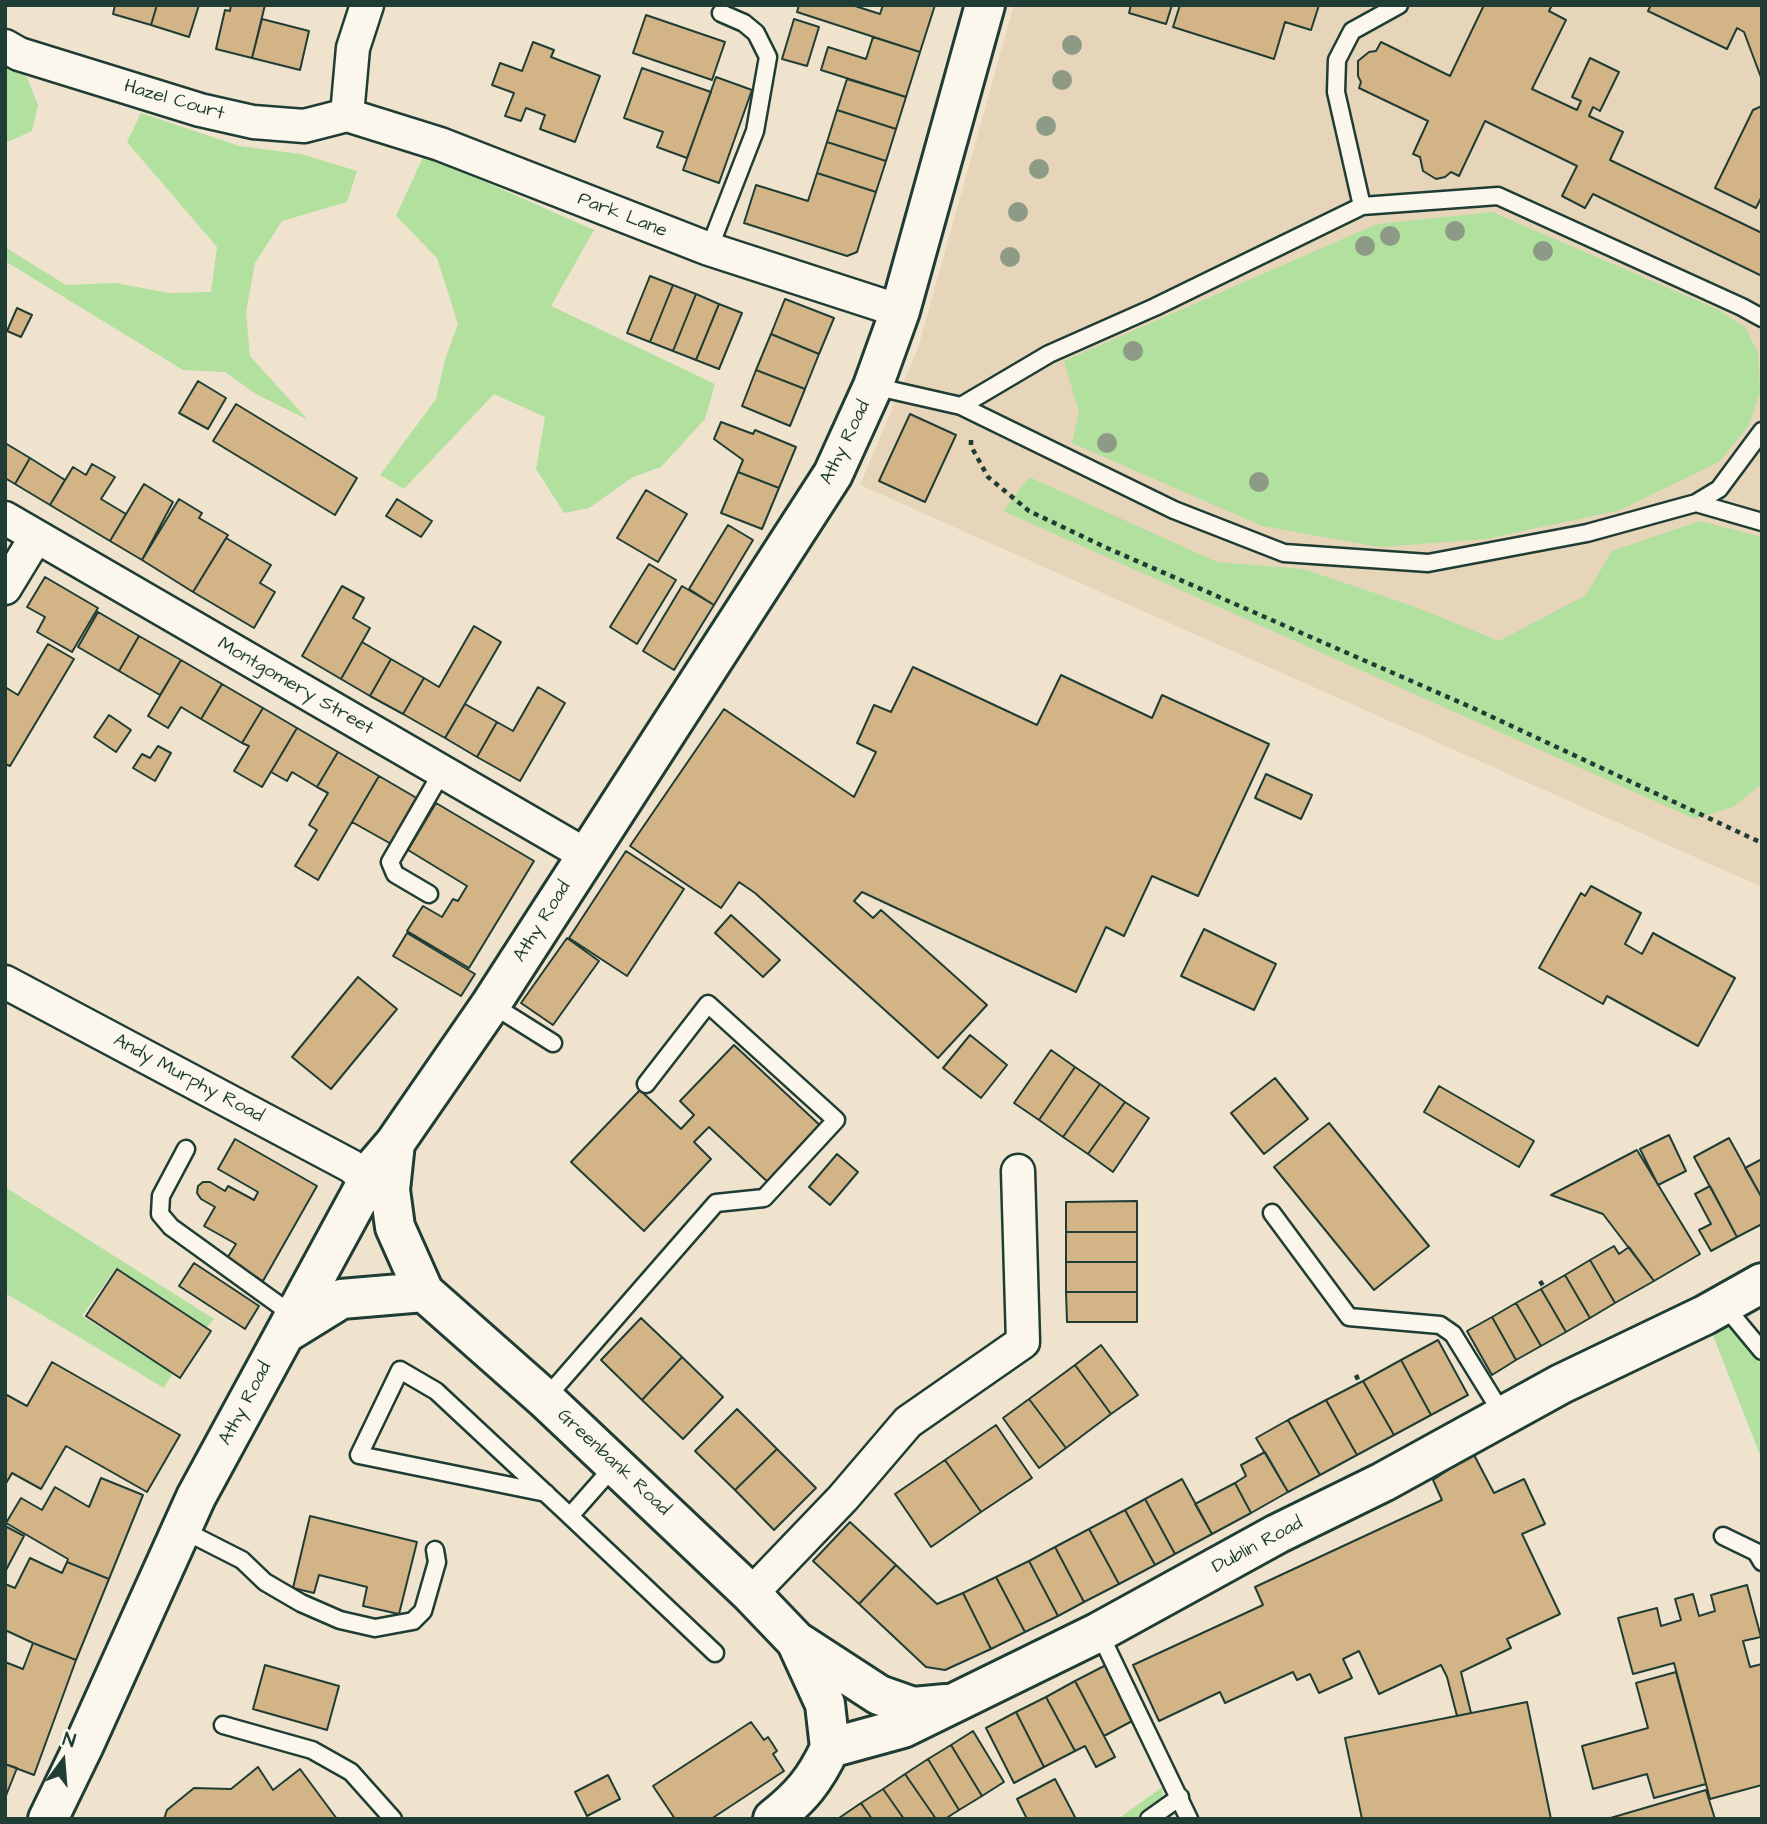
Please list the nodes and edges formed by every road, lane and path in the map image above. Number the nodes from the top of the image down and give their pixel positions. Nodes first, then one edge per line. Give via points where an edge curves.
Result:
1 (367, 5) edge
2 (985, 5) edge
3 (1399, 5) edge
4 (721, 13) dead end
5 (5, 46) edge
6 (347, 115) junction
7 (1362, 206) junction
8 (709, 249) junction
9 (900, 311) junction
10 (1762, 318) edge
11 (873, 386) junction
12 (966, 409) junction
13 (1762, 431) edge
14 (1696, 503) junction
15 (5, 518) edge
16 (1762, 522) edge
17 (36, 537) junction
18 (5, 588) edge
19 (442, 772) junction
20 (1762, 844) edge
21 (586, 855) junction
22 (429, 894) dead end
23 (5, 982) edge
24 (491, 1004) junction
25 (553, 1043) dead end
26 (646, 1084) dead end
27 (394, 1143) junction
28 (186, 1149) dead end
29 (1018, 1171) dead end
30 (368, 1181) junction
31 (1272, 1213) dead end
32 (1540, 1281) dead end
33 (1762, 1283) edge
34 (1544, 1287) dead end
35 (424, 1292) junction
36 (1723, 1304) junction
37 (288, 1325) junction
38 (1762, 1351) edge
39 (1356, 1375) dead end
40 (1359, 1382) dead end
41 (545, 1399) junction
42 (1503, 1415) junction
43 (615, 1465) junction
44 (546, 1493) junction
45 (570, 1516) junction
46 (181, 1529) junction
47 (1723, 1536) dead end
48 (435, 1549) dead end
49 (1762, 1562) edge
50 (751, 1594) junction
51 (1099, 1632) junction
52 (796, 1641) junction
53 (715, 1653) dead end
54 (952, 1704) junction
55 (223, 1725) dead end
56 (830, 1748) junction
57 (1180, 1797) junction
58 (787, 1814) edge
59 (48, 1819) edge
60 (393, 1819) edge
61 (1149, 1819) edge
62 (1189, 1819) edge

1 - 6 street via 353,48
2 - 9 main road, Athy Road
3 - 7 lane via 1352,31 1337,60 1336,92
4 - 8 lane via 757,33 768,57 755,131
5 - 6 street, Hazel Court via 201,110 253,122 304,126
6 - 8 street, Park Lane via 440,144
7 - 10 lane via 1498,196
7 - 12 lane via 1049,354
8 - 9 street, Park Lane
9 - 11 main road, Athy Road
11 - 12 lane
11 - 21 main road, Athy Road via 833,474
12 - 14 lane via 1174,510 1284,553 1428,564 1587,533
12 - 20 path via 971,446 989,477 1029,512 1473,708
13 - 14 lane via 1719,488
14 - 16 lane
15 - 17 street, Montgomery Street
17 - 18 street
17 - 19 street, Montgomery Street
19 - 21 street, Montgomery Street
19 - 22 lane via 390,862 395,874
21 - 24 main road, Athy Road
23 - 30 street, Andy Murphy Road via 351,1166
24 - 25 lane
24 - 27 main road, Athy Road
26 - 41 lane via 708,1004 836,1120 764,1198 716,1203
27 - 30 main road, Athy Road
27 - 35 main road, Greenbank Road via 390,1190 395,1227
28 - 37 lane via 161,1196 160,1214
29 - 50 street via 1023,1342 908,1422
30 - 37 main road, Athy Road
31 - 42 lane via 1349,1317 1440,1325 1453,1334
32 - 34 path
33 - 36 main road, Dublin Road
35 - 37 main road via 341,1298
35 - 41 main road, Greenbank Road
36 - 38 lane
36 - 42 main road, Dublin Road
37 - 46 main road, Athy Road
39 - 40 path
41 - 43 main road, Greenbank Road
42 - 51 main road, Dublin Road
43 - 45 lane
43 - 50 main road, Greenbank Road
44 - 44 lane via 436,1391 400,1370 359,1455
44 - 45 lane
45 - 53 lane
46 - 48 lane via 242,1560 265,1582 301,1604 375,1628 413,1621 423,1611 437,1562
46 - 59 main road, Athy Road
47 - 49 lane via 1756,1552
50 - 52 main road, Greenbank Road
51 - 54 main road, Dublin Road
51 - 57 lane
52 - 54 main road, Greenbank Road via 879,1695 913,1707
52 - 56 main road, Greenbank Road via 825,1704
54 - 56 main road, Dublin Road via 903,1728
55 - 60 lane via 312,1750 351,1772
56 - 58 main road via 816,1777
57 - 61 lane
57 - 62 lane

